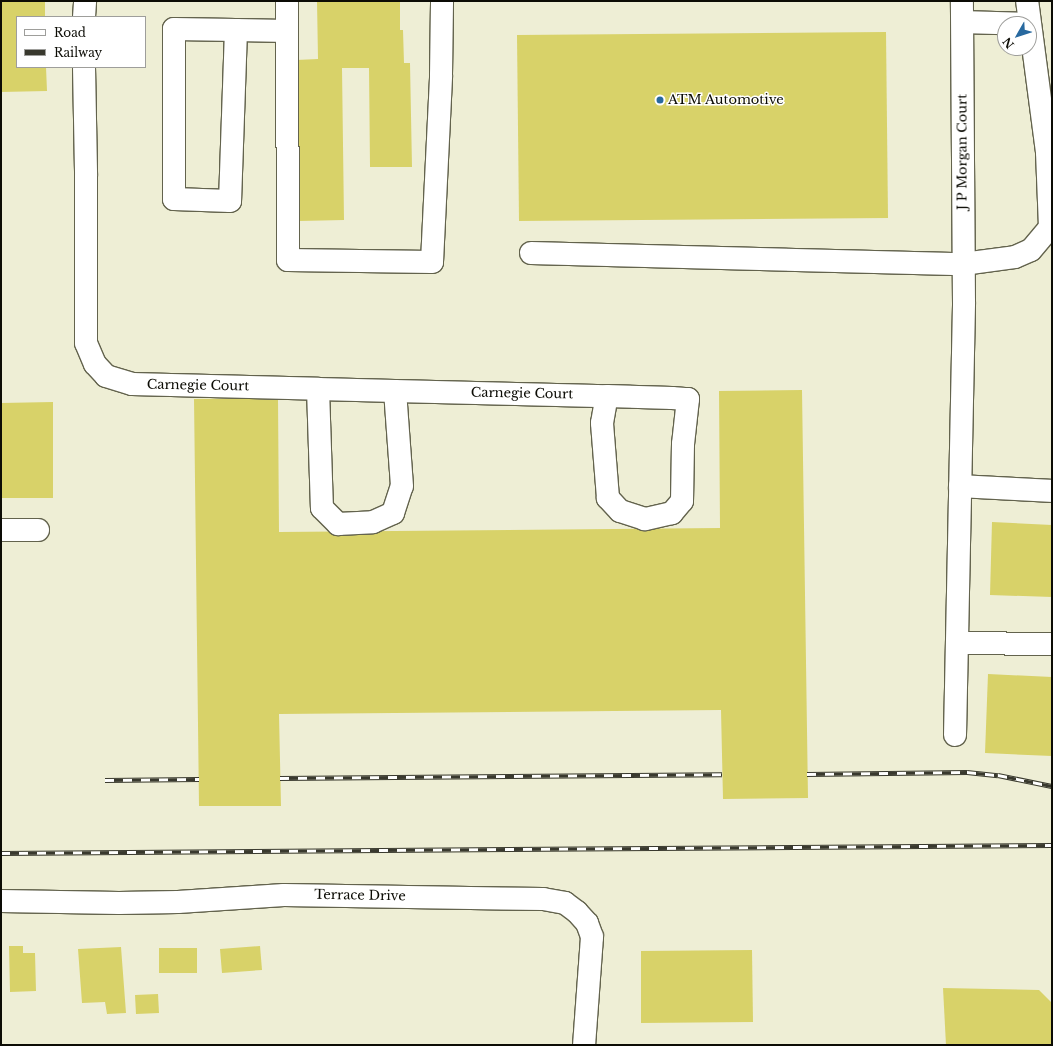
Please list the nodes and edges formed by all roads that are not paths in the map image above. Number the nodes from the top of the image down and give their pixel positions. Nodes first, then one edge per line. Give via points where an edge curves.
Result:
1 (85, 1) edge
2 (287, 1) edge
3 (442, 1) edge
4 (1027, 1) edge
5 (962, 11) edge
6 (84, 16) edge
7 (1028, 16) edge
8 (997, 18) edge
9 (236, 30) junction
10 (287, 31) junction
11 (1034, 56) edge
12 (84, 68) edge
13 (531, 253) dead end
14 (963, 264) junction
15 (318, 389) junction
16 (395, 391) junction
17 (607, 396) junction
18 (960, 486) junction
19 (1052, 491) edge
20 (1, 530) edge
21 (38, 530) dead end
22 (957, 643) junction
23 (1052, 644) edge
24 (955, 735) dead end
25 (1, 901) edge
26 (584, 1045) edge

1 - 6 street
2 - 10 street
3 - 10 street via 432,262 288,260
4 - 7 street
5 - 8 street
5 - 14 street, J P Morgan Court
9 - 9 street via 230,201 174,199 174,29
9 - 10 street
11 - 14 street via 1047,152 1050,228 1031,250 1015,257
12 - 15 street, Carnegie Court via 86,343 95,364 106,376 132,384
13 - 14 street
14 - 18 street, J P Morgan Court
15 - 16 street, Carnegie Court
15 - 16 street via 322,508 338,524 374,522 393,514 402,486
16 - 17 street, Carnegie Court
17 - 17 street, Carnegie Court via 602,424 608,498 620,511 644,519 672,513 682,500 683,444 688,399
18 - 19 street
18 - 22 street, J P Morgan Court
20 - 21 street
22 - 23 street
22 - 24 street, J P Morgan Court
25 - 26 street, Terrace Drive via 178,902 284,895 544,899 565,903 587,923 592,937

